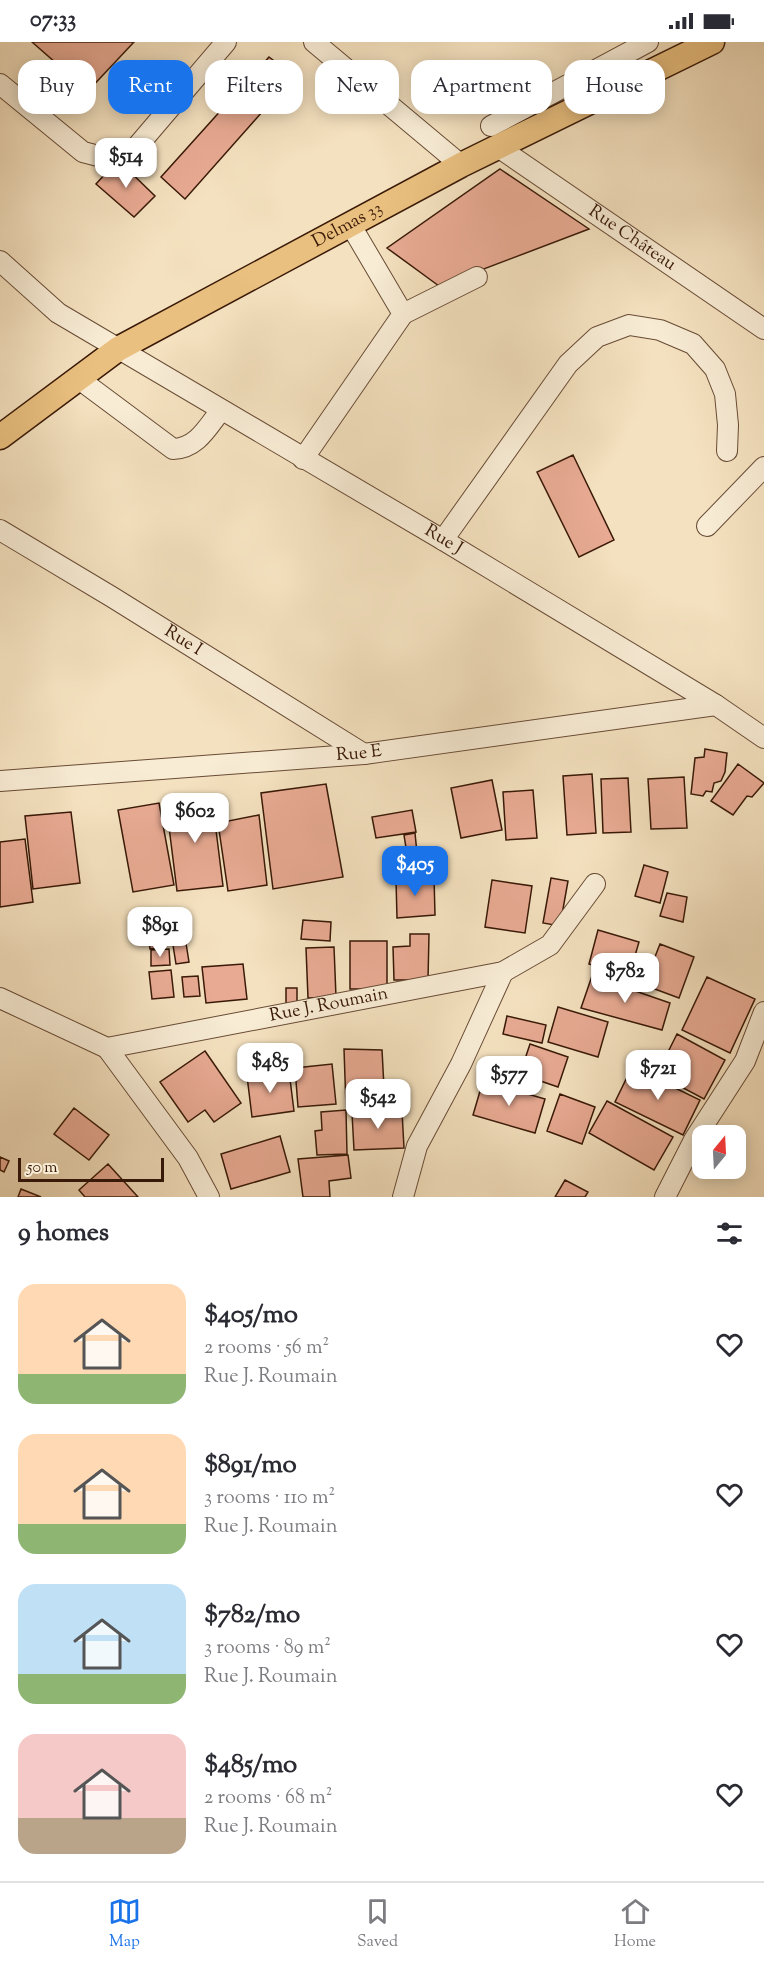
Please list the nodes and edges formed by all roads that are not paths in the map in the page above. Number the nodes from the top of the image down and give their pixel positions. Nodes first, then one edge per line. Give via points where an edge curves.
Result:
1 (226, 42) edge
2 (314, 42) edge
3 (648, 42) edge
4 (712, 42) edge
5 (0, 84) edge
6 (494, 136) junction
7 (461, 165) junction
8 (350, 224) junction
9 (0, 261) edge
10 (477, 277) dead end
11 (403, 314) junction
12 (764, 329) edge
13 (118, 349) junction
14 (79, 379) junction
15 (221, 410) junction
16 (0, 437) edge
17 (727, 451) dead end
18 (303, 459) junction
19 (764, 467) edge
20 (707, 526) dead end
21 (0, 531) edge
22 (443, 540) junction
23 (716, 705) junction
24 (764, 738) edge
25 (364, 754) junction
26 (0, 781) edge
27 (595, 884) dead end
28 (503, 972) junction
29 (0, 998) edge
30 (764, 1012) edge
31 (107, 1048) junction
32 (209, 1197) edge
33 (403, 1197) edge
34 (664, 1197) edge

1 - 5 street via 134,150 106,158 83,152
2 - 7 street
3 - 6 street
4 - 6 main road, Delmas 33
6 - 7 main road, Delmas 33
6 - 12 street, Rue Château
7 - 8 main road, Delmas 33
8 - 11 street
8 - 13 main road, Delmas 33
9 - 13 street, Rue J via 58,312
10 - 11 street
11 - 18 street
13 - 14 main road, Delmas 33
13 - 15 street, Rue J
14 - 15 street via 173,449 194,443
14 - 16 main road, Delmas 33
15 - 18 street, Rue J
17 - 22 street via 725,394 715,369 693,344 660,330 629,325 597,337 568,364
18 - 22 street, Rue J
19 - 20 street
21 - 25 street, Rue I
22 - 23 street, Rue J
23 - 24 street, Rue J
23 - 25 street, Rue E
25 - 26 street, Rue E
27 - 28 street, Rue J. Roumain via 550,945
28 - 31 street, Rue J. Roumain
28 - 33 street via 461,1064 417,1146
29 - 31 street
30 - 34 street via 745,1061 694,1140
31 - 32 street via 188,1158

